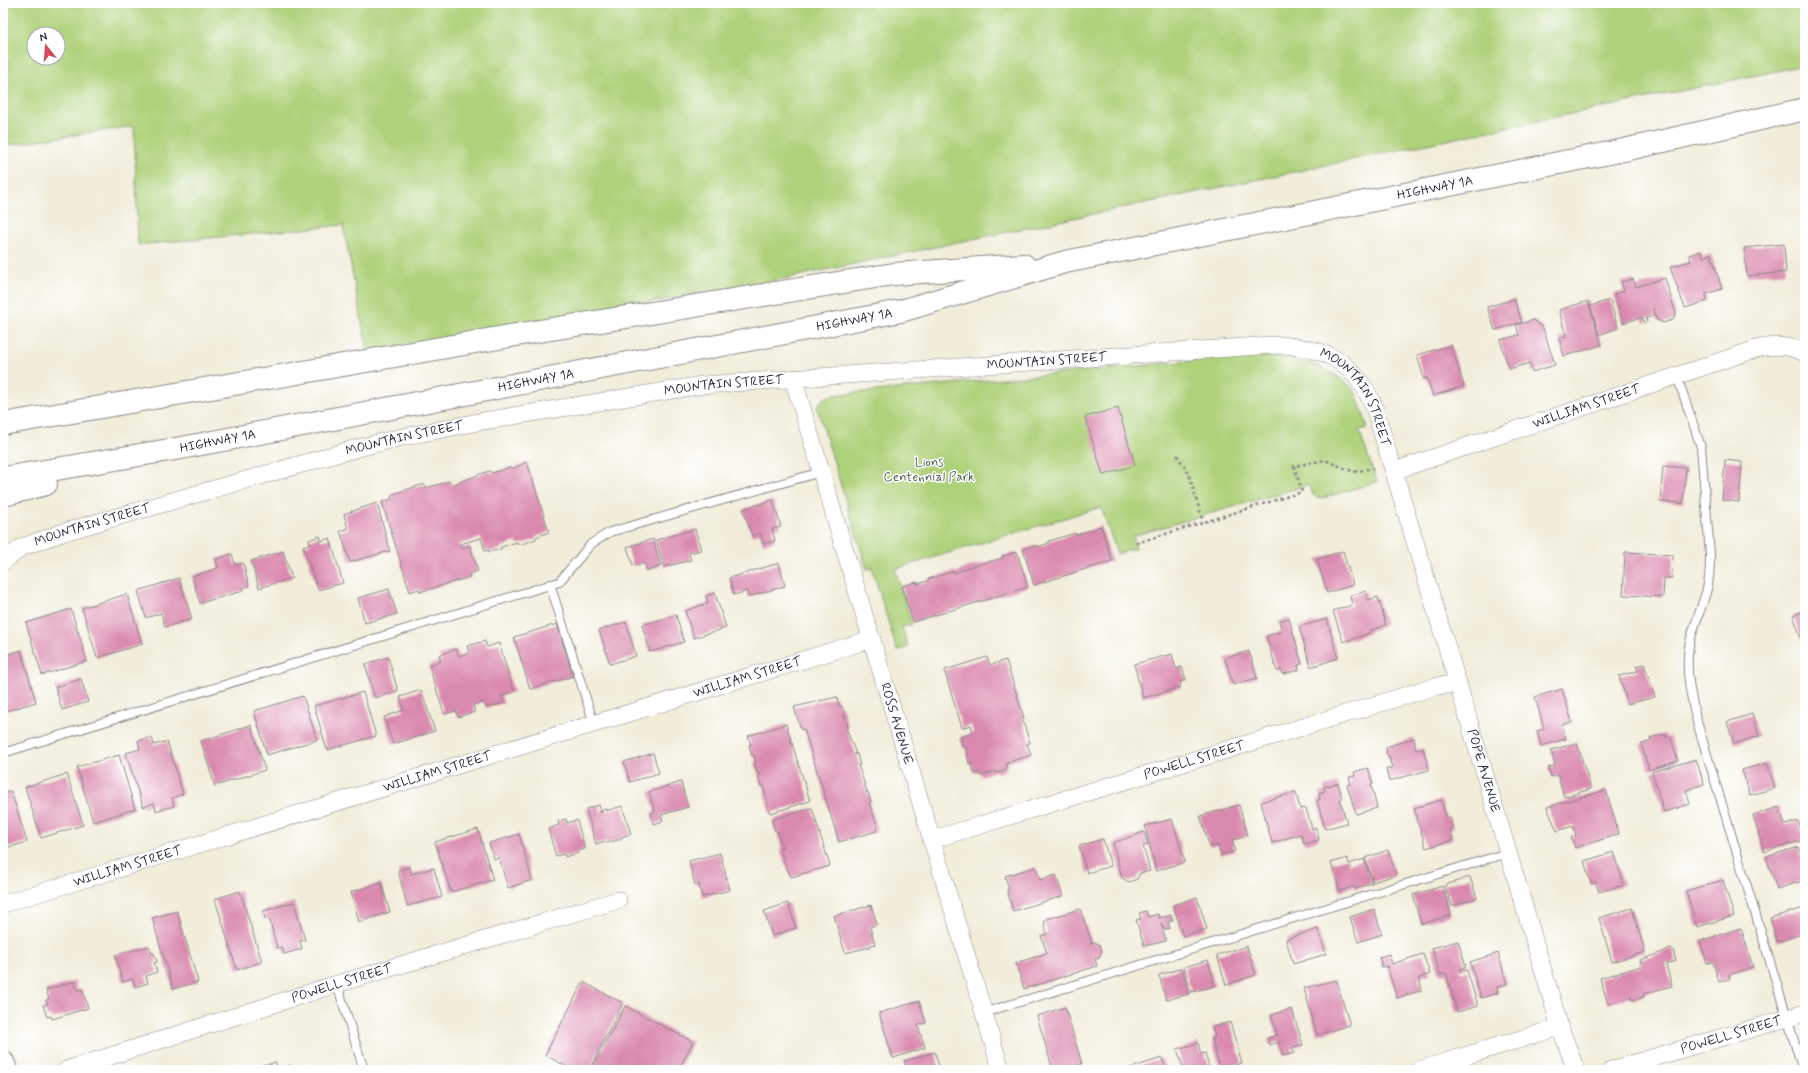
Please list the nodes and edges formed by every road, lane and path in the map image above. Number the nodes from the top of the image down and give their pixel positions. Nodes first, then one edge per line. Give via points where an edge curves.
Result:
1 (1805, 110) edge
2 (1065, 262) junction
3 (1805, 353) edge
4 (1677, 376) junction
5 (794, 378) junction
6 (3, 424) edge
7 (181, 448) junction
8 (1177, 455) dead end
9 (1373, 468) dead end
10 (1394, 471) junction
11 (821, 472) junction
12 (3, 478) edge
13 (3, 495) edge
14 (1203, 522) junction
15 (1136, 543) dead end
16 (3, 562) edge
17 (550, 584) junction
18 (872, 639) junction
19 (1458, 684) junction
20 (594, 724) junction
21 (3, 753) edge
22 (931, 840) junction
23 (1507, 853) junction
24 (618, 900) dead end
25 (3, 904) edge
26 (337, 984) junction
27 (983, 1013) junction
28 (1805, 1013) edge
29 (1787, 1018) junction
30 (1560, 1027) junction
31 (66, 1070) edge
32 (364, 1070) edge
33 (1001, 1070) edge
34 (1419, 1070) edge
35 (1576, 1070) edge
36 (1611, 1070) edge
37 (1803, 1070) edge

1 - 2 main road, HIGHWAY 1A via 1624,150
2 - 6 main road, HIGHWAY 1A via 894,274 539,331
2 - 7 main road, HIGHWAY 1A via 901,311
3 - 4 street, WILLIAM STREET via 1780,346 1759,348
4 - 10 street, WILLIAM STREET
4 - 29 lane via 1701,447 1710,554 1708,585 1689,645 1689,688 1697,722
5 - 10 street, MOUNTAIN STREET via 1273,345 1299,346 1318,350 1332,357 1344,365 1362,384 1374,406
5 - 11 street, ROSS AVENUE
5 - 16 street, MOUNTAIN STREET via 652,392 398,438 312,460 64,532 22,547
7 - 12 main road, HIGHWAY 1A
7 - 13 main road
8 - 14 path via 1190,474
9 - 14 path via 1354,472 1325,460 1294,466 1302,492
10 - 19 street, POPE AVENUE
11 - 17 lane via 610,532 591,544 559,582
11 - 18 street, ROSS AVENUE
14 - 15 path
17 - 20 lane
17 - 21 lane
18 - 20 street, WILLIAM STREET
18 - 22 street, ROSS AVENUE
19 - 22 street, POWELL STREET via 1437,686
19 - 23 street, POPE AVENUE
20 - 25 street, WILLIAM STREET
22 - 27 street, ROSS AVENUE
23 - 27 lane
23 - 30 street, POPE AVENUE
24 - 26 street, POWELL STREET
26 - 31 street, POWELL STREET
26 - 32 lane
27 - 33 street, ROSS AVENUE
28 - 29 street, POWELL STREET
29 - 36 street, POWELL STREET
29 - 37 lane
30 - 34 street
30 - 35 street, POPE AVENUE

